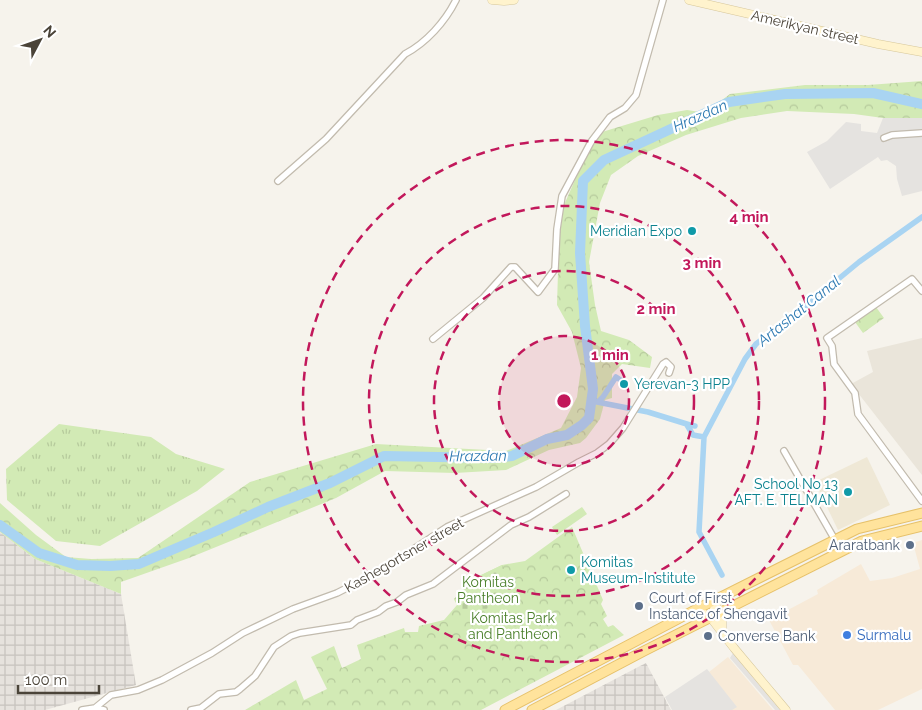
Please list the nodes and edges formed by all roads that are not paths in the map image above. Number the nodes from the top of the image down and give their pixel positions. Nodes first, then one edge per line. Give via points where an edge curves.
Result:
1 (456, 0) edge
2 (492, 0) edge
3 (514, 0) edge
4 (663, 0) edge
5 (689, 0) edge
6 (922, 52) edge
7 (922, 133) edge
8 (884, 138) dead end
9 (278, 181) dead end
10 (922, 291) edge
11 (433, 339) dead end
12 (669, 373) dead end
13 (784, 451) dead end
14 (566, 494) dead end
15 (922, 501) edge
16 (922, 513) edge
17 (922, 526) edge
18 (857, 530) junction
19 (835, 540) junction
20 (862, 542) junction
21 (720, 598) junction
22 (725, 610) junction
23 (690, 613) junction
24 (711, 618) junction
25 (720, 631) junction
26 (95, 708) junction
27 (82, 710) edge
28 (104, 710) edge
29 (191, 710) edge
30 (505, 710) edge
31 (532, 710) edge
32 (786, 710) edge

1 - 9 street via 449,14 419,47 405,54 326,139
2 - 3 street
4 - 11 street via 636,95 625,108 610,117 591,142 562,196 554,269 538,292 511,267 483,298
5 - 6 street, Amerikyan street
7 - 8 street
10 - 15 street via 912,279 827,338 832,346 834,364 855,393 858,414
12 - 26 street, Kashegortsner street via 671,367 666,362 623,428 610,444 597,453 536,487 447,527 337,593 293,609 243,633 186,668 138,690 111,695
13 - 19 street
14 - 29 street via 511,525 433,584 351,625 300,633 282,641 270,651 255,676 240,689 219,694 201,708
16 - 18 main road
17 - 20 main road
18 - 19 main road
18 - 20 main road via 855,536
19 - 21 main road
20 - 22 main road
21 - 23 main road
21 - 24 street
22 - 24 main road
22 - 25 street
23 - 24 street via 701,612
23 - 30 main road
24 - 25 street
24 - 31 main road
25 - 32 street
26 - 27 street, Kashegortsner street
26 - 28 street, Kashegortsner street

